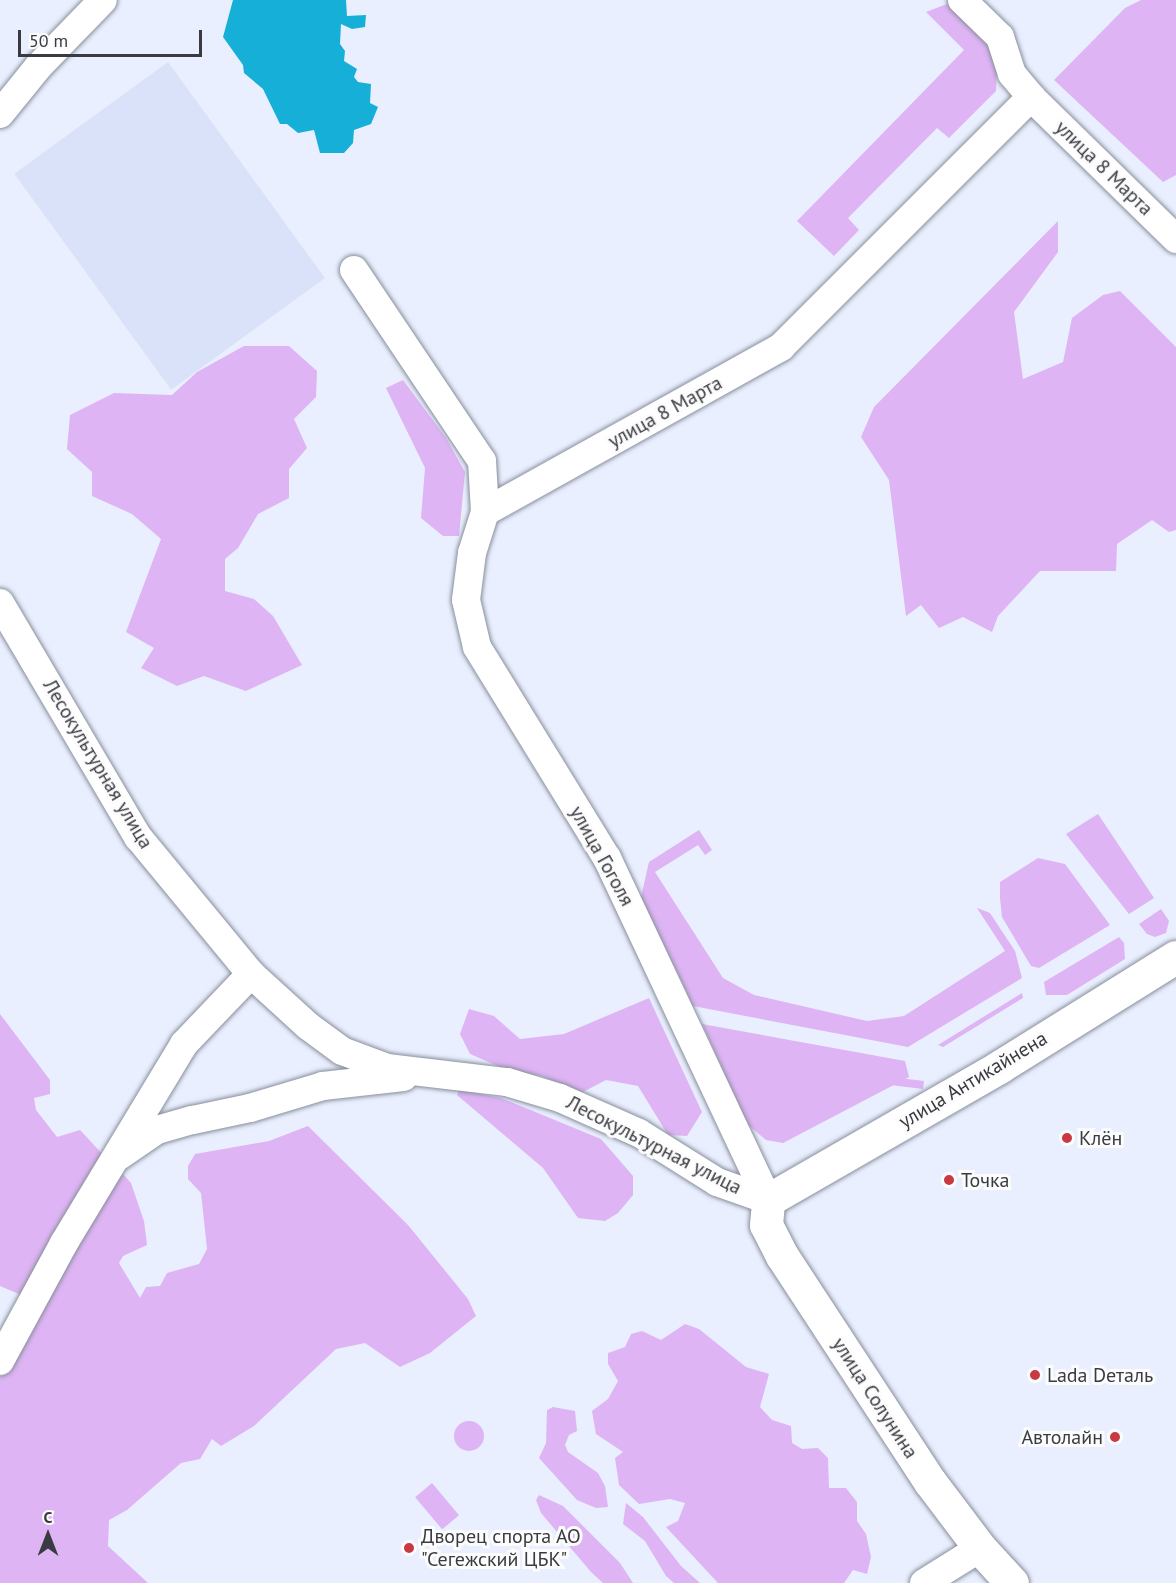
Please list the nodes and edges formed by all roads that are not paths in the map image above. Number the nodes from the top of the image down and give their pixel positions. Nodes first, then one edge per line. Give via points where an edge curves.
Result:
1 (103, 0) edge
2 (962, 0) edge
3 (1031, 97) junction
4 (0, 114) edge
5 (1176, 238) edge
6 (354, 270) dead end
7 (485, 513) junction
8 (0, 603) edge
9 (1176, 957) edge
10 (251, 974) junction
11 (432, 1075) junction
12 (112, 1160) junction
13 (768, 1200) junction
14 (0, 1361) edge
15 (980, 1548) junction
16 (924, 1583) edge
17 (1012, 1583) edge

1 - 4 street via 38,67
2 - 3 street, улица 8 Марта via 1000,38 1012,74
3 - 5 street, улица 8 Марта
3 - 7 street, улица 8 Марта via 781,347
6 - 7 street via 482,460
7 - 13 street, улица Гоголя via 472,553 466,600 477,647 608,858
8 - 10 street, Лесокультурная улица via 138,837
9 - 13 street, улица Антикайнена via 999,1067
10 - 11 street, Лесокультурная улица via 342,1051 387,1068
10 - 12 street, Лесокультурная улица via 184,1044
11 - 12 street, Лесокультурная улица via 323,1086 250,1108 193,1119 157,1130
11 - 13 street, Лесокультурная улица via 507,1082 561,1098 639,1133 717,1182
12 - 14 street, Лесокультурная улица
13 - 15 street, улица Солунина via 766,1226 782,1256 930,1482
15 - 16 street
15 - 17 street, улица Солунина

